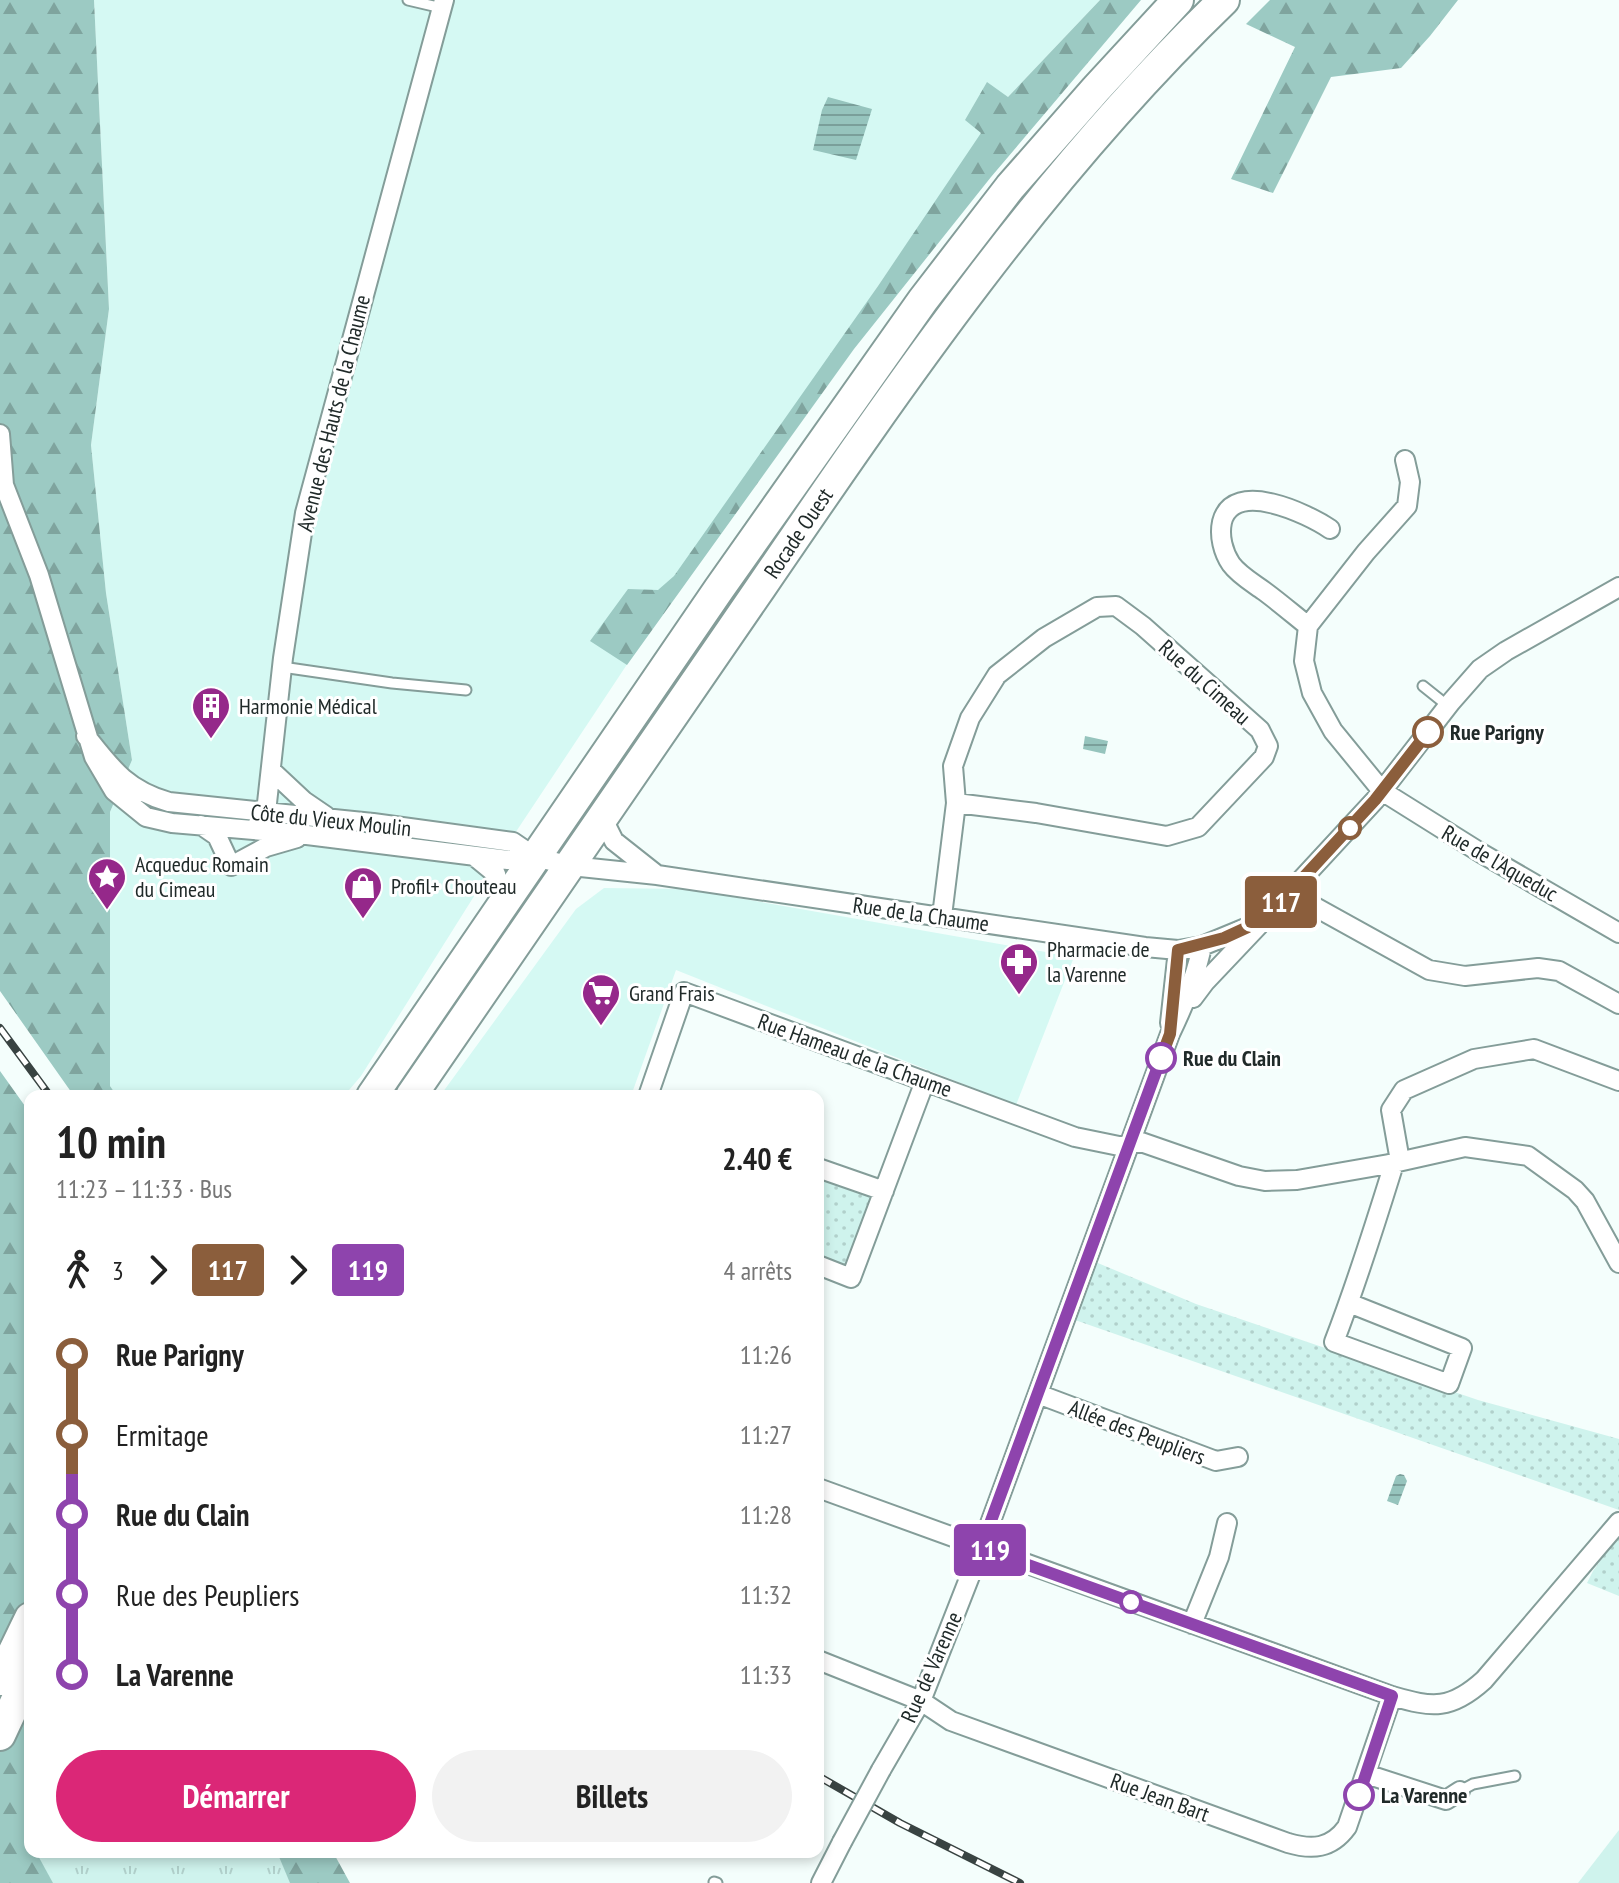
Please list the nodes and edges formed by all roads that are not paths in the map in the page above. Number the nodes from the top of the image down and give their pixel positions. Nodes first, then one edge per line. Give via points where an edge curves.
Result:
1 (408, 0) edge
2 (1178, 0) edge
3 (1224, 0) edge
4 (443, 4) edge
5 (0, 434) edge
6 (1405, 460) dead end
7 (1330, 529) dead end
8 (1619, 587) edge
9 (1308, 626) junction
10 (282, 667) junction
11 (1423, 686) dead end
12 (466, 690) dead end
13 (1448, 706) junction
14 (86, 736) junction
15 (273, 772) junction
16 (1382, 791) junction
17 (956, 803) junction
18 (266, 812) junction
19 (329, 819) junction
20 (603, 819) junction
21 (201, 825) junction
22 (254, 830) junction
23 (311, 835) junction
24 (474, 856) junction
25 (535, 857) junction
26 (571, 866) junction
27 (657, 875) junction
28 (1283, 900) junction
29 (503, 906) junction
30 (942, 916) junction
31 (1619, 933) edge
32 (1202, 946) junction
33 (1178, 950) junction
34 (1619, 1004) edge
35 (1170, 1034) junction
36 (925, 1081) junction
37 (1619, 1081) edge
38 (376, 1090) edge
39 (415, 1090) edge
40 (650, 1090) edge
41 (1131, 1144) junction
42 (1395, 1163) junction
43 (824, 1170) edge
44 (884, 1191) junction
45 (1613, 1237) edge
46 (1619, 1263) edge
47 (824, 1267) edge
48 (1349, 1303) junction
49 (1038, 1394) junction
50 (1238, 1457) dead end
51 (824, 1490) edge
52 (1619, 1522) edge
53 (1227, 1523) dead end
54 (981, 1548) junction
55 (1192, 1624) junction
56 (24, 1630) edge
57 (824, 1662) edge
58 (0, 1680) edge
59 (24, 1684) edge
60 (1392, 1696) junction
61 (921, 1701) junction
62 (0, 1735) edge
63 (1366, 1774) junction
64 (1515, 1776) dead end
65 (1460, 1791) joint
66 (821, 1883) edge

1 - 4 lane
2 - 25 main road, Rocade Ouest via 1010,187 923,300
3 - 20 main road, Rocade Ouest via 1034,209 950,318
4 - 10 street, Avenue des Hauts de la Chaume via 305,513
5 - 14 street, Côte du Vieux Moulin via 4,485 39,575
6 - 9 street via 1410,482 1407,506
7 - 9 street via 1256,500 1236,505 1221,526 1232,566
8 - 13 street, Rue de la Chaume via 1480,669
9 - 16 street, Rue de l'Aqueduc via 1304,661 1312,693 1333,731
10 - 12 lane
10 - 15 street, Avenue des Hauts de la Chaume
11 - 13 lane
13 - 16 street, Rue de la Chaume
14 - 18 street, Côte du Vieux Moulin via 112,768 146,795
14 - 21 street, Côte du Vieux Moulin via 104,777 127,804 146,817
15 - 18 street, Avenue des Hauts de la Chaume
15 - 19 street
16 - 28 street, Rue de la Chaume
16 - 31 street, Rue de l'Aqueduc
17 - 17 street, Rue du Cimeau via 1167,836 1198,827 1264,757 1268,746 1260,730 1143,626 1116,606 1097,607 1044,638 997,675 957,751
17 - 30 street, Rue du Cimeau
18 - 19 street, Côte du Vieux Moulin
18 - 22 street, Avenue des Hauts de la Chaume
19 - 25 street, Côte du Vieux Moulin via 513,842
20 - 26 main road, Rocade Ouest
20 - 27 street via 614,841
21 - 22 street, Côte du Vieux Moulin
21 - 23 street via 217,836 231,866 266,847
22 - 23 street, Côte du Vieux Moulin
23 - 24 street, Côte du Vieux Moulin
24 - 25 street, Côte du Vieux Moulin
24 - 29 street via 496,874
25 - 26 street, Rue de la Chaume
25 - 29 main road, Rocade Ouest
26 - 27 street, Rue de la Chaume
26 - 39 main road, Rocade Ouest
27 - 30 street, Rue de la Chaume
28 - 32 street, Rue de la Chaume via 1248,927
28 - 34 street via 1429,970 1465,976 1538,968 1559,971
28 - 35 street, Rue de Varenne via 1205,982
29 - 38 main road, Rocade Ouest
30 - 33 street, Rue de la Chaume
32 - 33 street, Rue de la Chaume
32 - 35 street, Rue de Varenne via 1187,999
33 - 35 street, Rue de Varenne
35 - 41 street, Rue de Varenne
36 - 40 street, Rue Hameau de la Chaume via 684,992
36 - 41 street, Rue Hameau de la Chaume via 1075,1137
36 - 44 street
37 - 42 street via 1534,1049 1474,1059 1404,1090 1391,1110
41 - 42 street via 1141,1142 1265,1181
41 - 49 street, Rue de Varenne
42 - 45 street via 1465,1147 1528,1156 1575,1190
42 - 48 street
43 - 44 street
44 - 47 street via 851,1278
45 - 46 street
48 - 48 street via 1334,1342 1449,1384 1462,1348
49 - 50 street, Allée des Peupliers via 1216,1461
49 - 54 street, Rue de Varenne
51 - 54 street
52 - 60 street via 1471,1691 1441,1705
53 - 55 street
54 - 55 street
54 - 61 street, Rue de Varenne
55 - 60 street
56 - 58 main road
57 - 61 street, Rue Jean Bart
59 - 62 main road
60 - 63 street, Rue Jean Bart
61 - 63 street, Rue Jean Bart via 951,1721 1305,1847 1326,1845 1341,1834
61 - 66 street, Rue de Varenne, bridge
63 - 65 street via 1446,1800
64 - 65 lane

